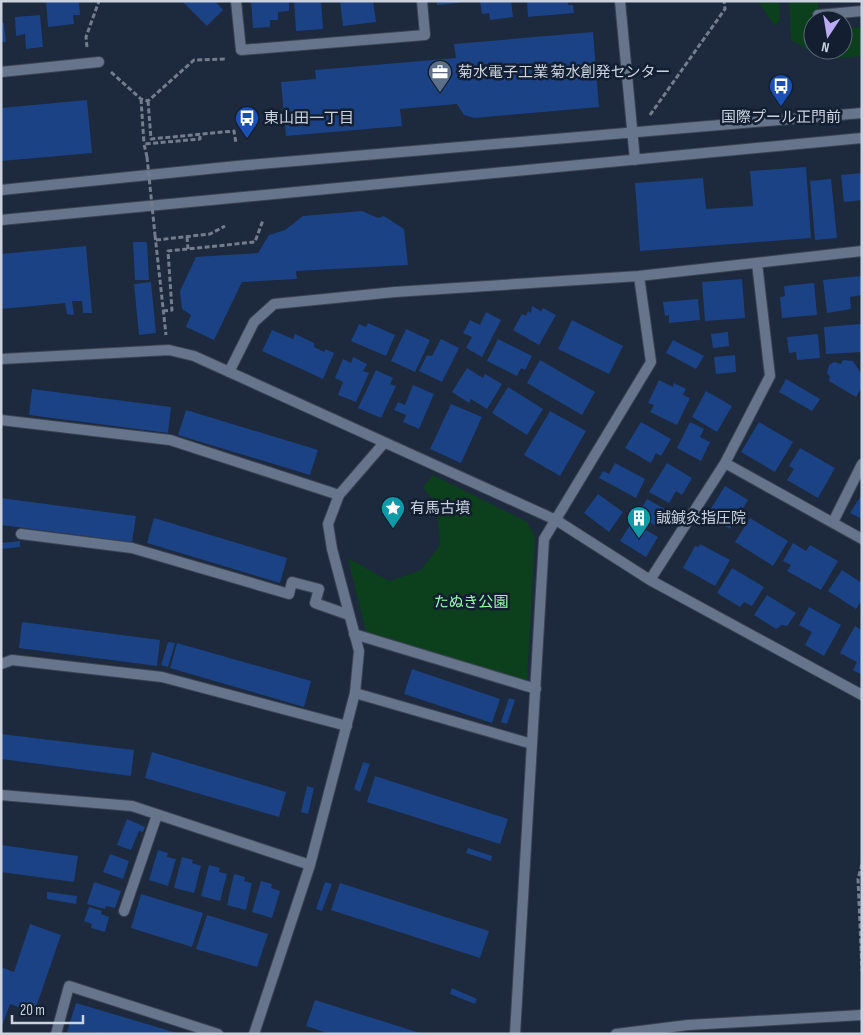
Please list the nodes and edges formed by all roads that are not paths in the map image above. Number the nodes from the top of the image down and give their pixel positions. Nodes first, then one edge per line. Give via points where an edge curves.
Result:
1 (236, 1) edge
2 (422, 1) edge
3 (620, 1) edge
4 (99, 62) road end
5 (1, 72) edge
6 (862, 113) edge
7 (633, 133) junction
8 (862, 138) edge
9 (635, 160) junction
10 (1, 190) edge
11 (1, 220) edge
12 (862, 252) edge
13 (757, 263) junction
14 (639, 276) junction
15 (2, 361) edge
16 (229, 372) junction
17 (1, 420) edge
18 (384, 442) junction
19 (725, 462) junction
20 (862, 464) edge
21 (339, 495) junction
22 (556, 520) junction
23 (833, 522) junction
24 (21, 534) dead end
25 (862, 538) edge
26 (650, 580) junction
27 (349, 615) junction
28 (354, 634) junction
29 (1, 664) edge
30 (536, 689) junction
31 (355, 693) junction
32 (862, 695) edge
33 (346, 726) junction
34 (532, 744) junction
35 (1, 795) edge
36 (156, 815) junction
37 (310, 865) junction
38 (124, 911) dead end
39 (862, 1015) edge
40 (56, 1034) edge
41 (218, 1034) edge
42 (254, 1034) edge
43 (515, 1034) edge
44 (616, 1034) edge

1 - 2 street via 241,50 425,34
3 - 7 street
4 - 5 street
6 - 7 street
7 - 9 street
7 - 10 street via 237,166
8 - 9 street
9 - 11 street
12 - 13 street
13 - 14 street
13 - 19 street via 770,376
14 - 16 street via 394,292 274,304 254,322
14 - 22 street via 651,362
15 - 16 street via 169,350 194,356
16 - 18 street
17 - 21 street via 170,440
18 - 21 street
18 - 22 street
19 - 23 street
19 - 26 street
20 - 23 street
21 - 27 street via 328,524
22 - 26 street
22 - 30 street via 544,539
23 - 25 street
24 - 27 street via 132,548 289,594 292,582 318,589 315,603
26 - 32 street
27 - 28 street
28 - 30 street
28 - 31 street via 358,651
29 - 33 street via 12,660 162,677
30 - 34 street
31 - 33 street
31 - 34 street
33 - 37 street
34 - 43 street
35 - 36 street via 132,806
36 - 37 street
36 - 38 street
37 - 42 street
39 - 44 street via 688,1025
40 - 41 street via 69,986

